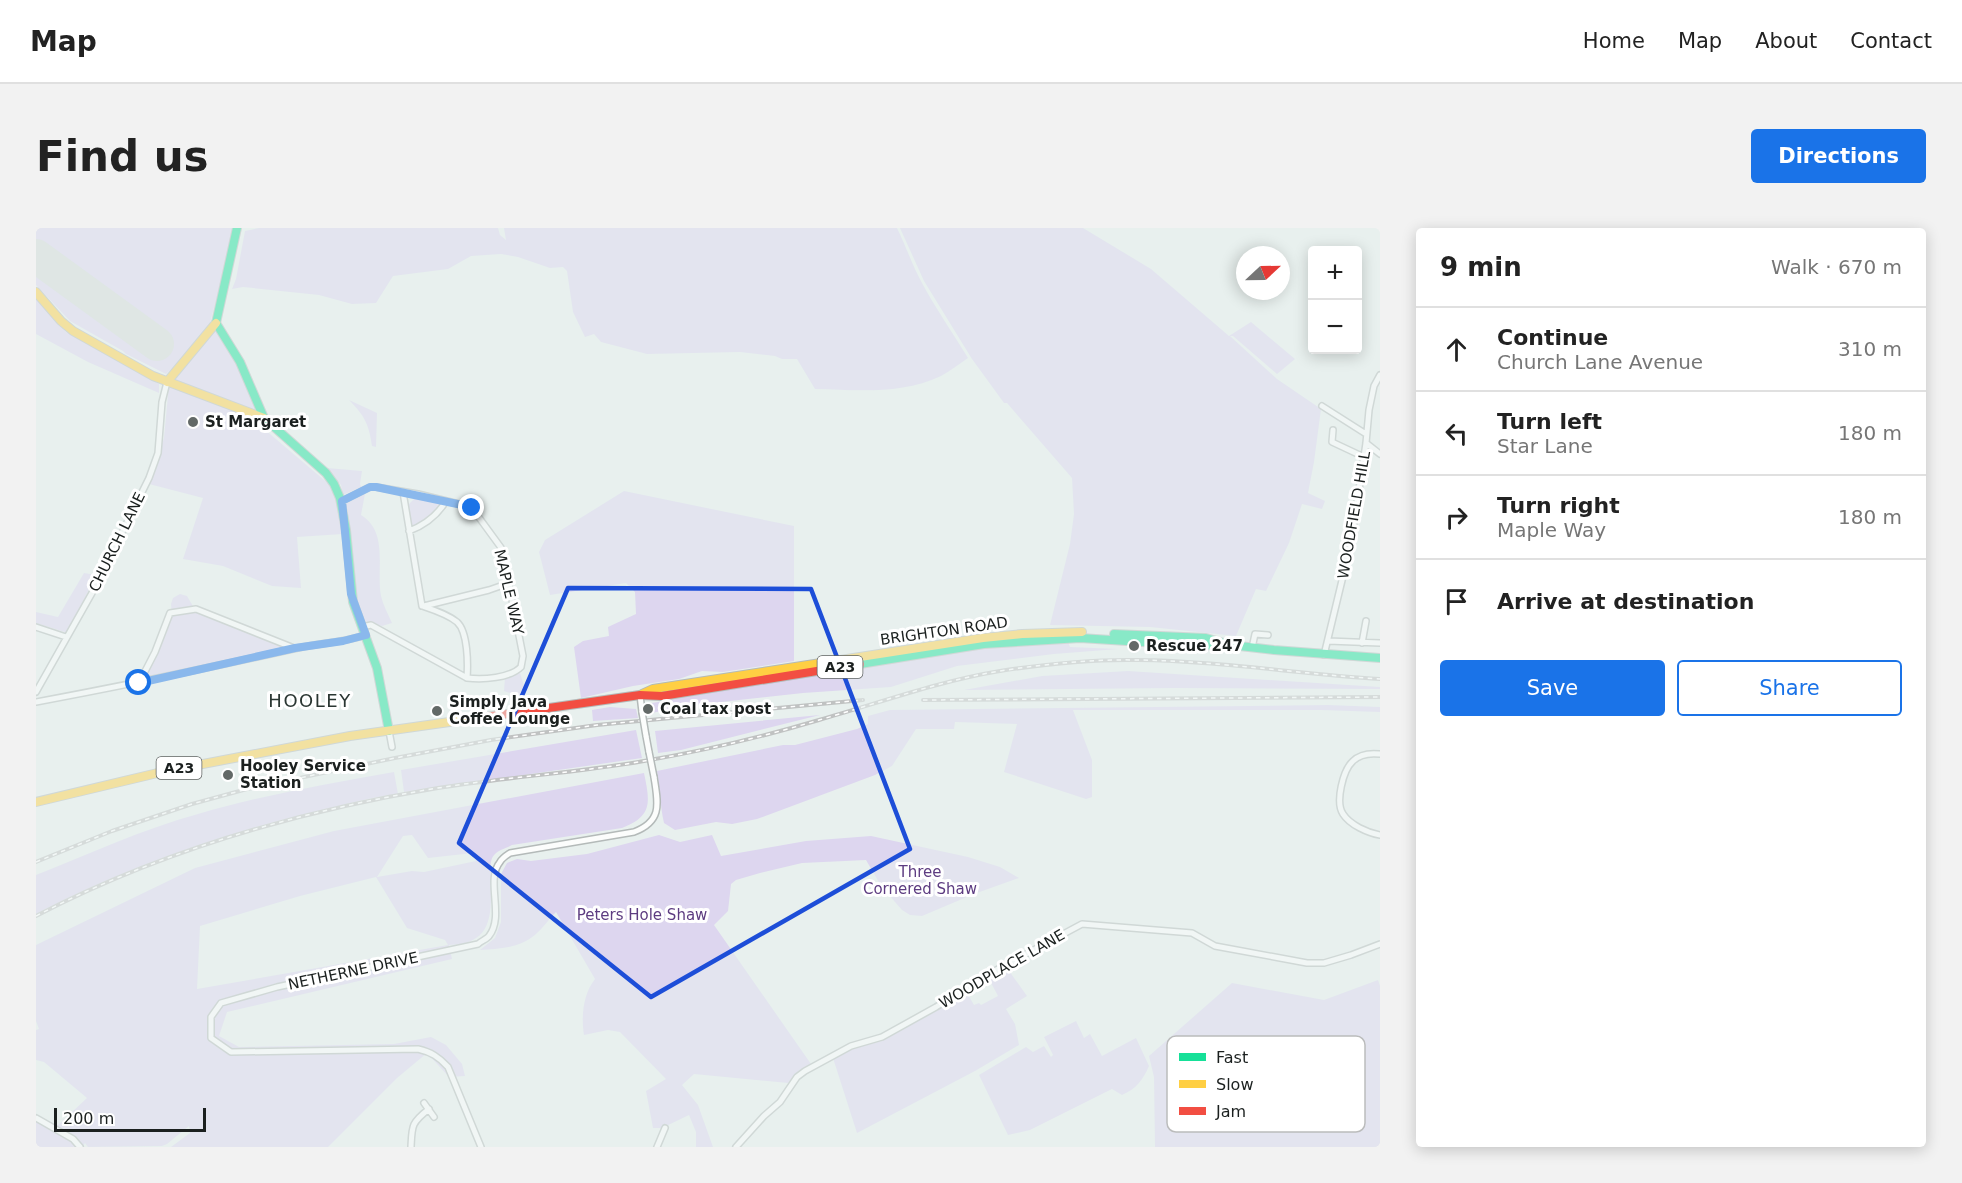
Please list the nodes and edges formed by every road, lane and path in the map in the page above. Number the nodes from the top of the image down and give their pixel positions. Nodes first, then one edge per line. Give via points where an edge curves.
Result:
1 (237, 228) edge
2 (36, 292) edge
3 (216, 323) junction
4 (1380, 375) edge
5 (167, 382) junction
6 (1322, 406) dead end
7 (264, 417) junction
8 (1333, 430) dead end
9 (1366, 434) junction
10 (1366, 443) junction
11 (1380, 454) edge
12 (1364, 457) junction
13 (403, 492) junction
14 (342, 501) junction
15 (446, 501) junction
16 (409, 531) junction
17 (509, 583) junction
18 (422, 606) junction
19 (1366, 621) dead end
20 (36, 627) edge
21 (364, 631) junction
22 (1268, 635) dead end
23 (66, 637) junction
24 (1328, 641) junction
25 (1362, 643) junction
26 (1380, 643) edge
27 (295, 648) junction
28 (1252, 648) junction
29 (1324, 655) junction
30 (1380, 658) edge
31 (467, 678) junction
32 (139, 683) junction
33 (36, 692) edge
34 (640, 695) junction
35 (36, 702) edge
36 (389, 728) junction
37 (392, 747) dead end
38 (1380, 754) edge
39 (36, 802) edge
40 (1380, 835) edge
41 (1380, 944) edge
42 (424, 1103) dead end
43 (429, 1109) junction
44 (434, 1117) dead end
45 (36, 1118) edge
46 (665, 1128) dead end
47 (80, 1147) edge
48 (411, 1147) edge
49 (481, 1147) edge
50 (657, 1147) edge
51 (736, 1147) edge

1 - 3 main road
2 - 5 main road via 73,331
3 - 5 main road
3 - 7 main road via 244,370
4 - 9 street, WOODFIELD HILL via 1374,386
5 - 7 main road
5 - 23 street, CHURCH LANE via 158,453 92,593
6 - 9 street
7 - 14 main road via 332,479
8 - 12 street via 1332,442
9 - 10 street, WOODFIELD HILL
10 - 11 street
10 - 12 street, WOODFIELD HILL
12 - 24 street, WOODFIELD HILL via 1351,543
13 - 14 street, MAPLE WAY via 370,487
13 - 15 street, MAPLE WAY
13 - 16 street
14 - 21 main road via 351,594
15 - 16 street via 436,516
15 - 17 street, MAPLE WAY via 472,508 502,549
16 - 18 street
17 - 18 street
17 - 31 street, MAPLE WAY via 523,656 521,667 515,673
18 - 31 street via 459,623 465,640
19 - 25 street
20 - 23 street
21 - 27 street via 343,641
21 - 31 street via 371,625
21 - 36 main road
22 - 28 street via 1255,634
23 - 33 street, CHURCH LANE
24 - 25 street
24 - 29 street, WOODFIELD HILL
25 - 26 street
27 - 32 street
27 - 32 street via 196,609 170,613
28 - 29 main road, BRIGHTON ROAD / A23
28 - 34 main road, BRIGHTON ROAD / A23 via 1220,643 1204,646 1080,638 984,644 659,696
29 - 30 main road, BRIGHTON ROAD / A23
32 - 35 street
34 - 36 main road, BRIGHTON ROAD / A23
34 - 49 street, NETHERNE DRIVE, bridge via 658,805 645,828 510,853 496,868 496,920 489,936 478,944 277,987 221,1003 211,1017 212,1038 231,1052 428,1051 448,1067
36 - 37 street
36 - 39 main road, BRIGHTON ROAD / A23 via 357,731 350,736 166,771
38 - 40 street via 1352,761 1339,802 1343,814 1353,824
41 - 51 street, WOODPLACE LANE via 1351,956 1307,963 1215,946 1192,933 1082,924 882,1037 851,1046 806,1071
42 - 43 street
43 - 44 street
43 - 48 street via 413,1124
45 - 47 street via 66,1134
46 - 50 street

